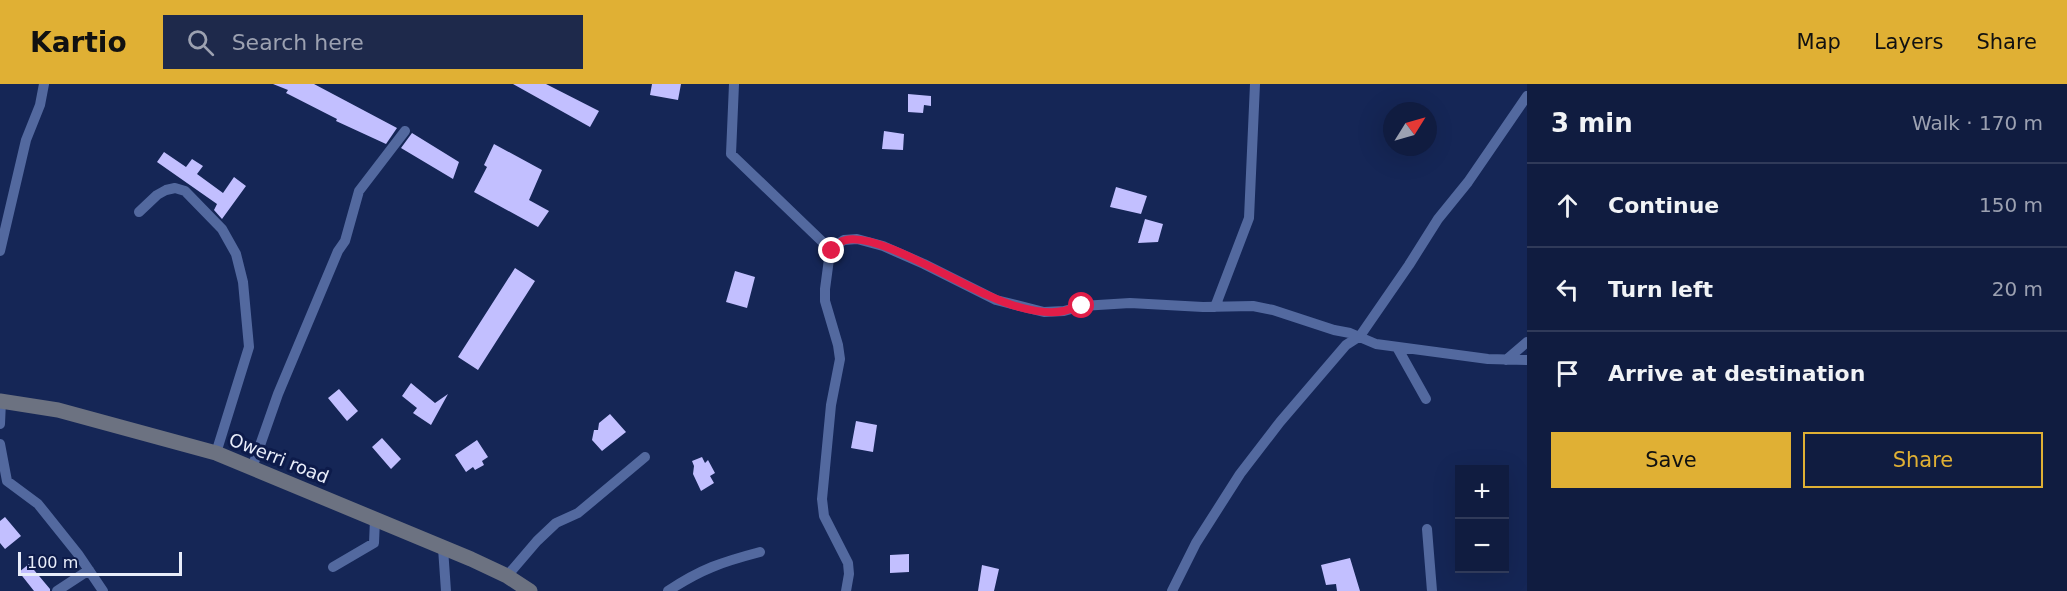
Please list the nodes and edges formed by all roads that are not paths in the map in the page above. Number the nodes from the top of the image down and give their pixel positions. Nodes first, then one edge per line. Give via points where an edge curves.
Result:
1 (44, 84) edge
2 (734, 84) edge
3 (1255, 84) edge
4 (1527, 96) edge
5 (405, 131) dead end
6 (140, 212) dead end
7 (0, 251) edge
8 (832, 251) junction
9 (1215, 307) junction
10 (1355, 334) junction
11 (1527, 342) edge
12 (1398, 349) junction
13 (1506, 360) junction
14 (1527, 360) edge
15 (1425, 399) dead end
16 (1, 401) edge
17 (0, 424) edge
18 (0, 444) edge
19 (216, 453) junction
20 (645, 458) dead end
21 (252, 468) junction
22 (375, 519) junction
23 (1427, 529) dead end
24 (443, 548) junction
25 (760, 552) dead end
26 (333, 567) dead end
27 (89, 570) junction
28 (507, 576) junction
29 (57, 591) edge
30 (103, 591) edge
31 (446, 591) edge
32 (530, 591) edge
33 (668, 591) edge
34 (846, 591) edge
35 (1172, 591) edge
36 (1432, 591) edge

1 - 7 street via 26,140
2 - 8 street via 731,154
3 - 9 street via 1249,218
4 - 10 street via 1409,265
5 - 21 street via 359,190 345,241 278,394
6 - 19 street via 166,190 185,191 222,229 236,254 243,282 249,348
8 - 9 street via 844,240 883,246 996,300 1044,312 1130,303
8 - 34 street via 826,271 825,301 840,359 831,405 822,499 824,516 848,563
9 - 10 street via 1253,306
10 - 12 street
10 - 35 street via 1240,474 1196,543
11 - 13 street
12 - 13 street
12 - 15 street
13 - 14 street
16 - 17 street
16 - 19 main road, Owerri road via 58,410
18 - 27 street via 7,481 38,504
19 - 21 main road, Owerri road
20 - 28 street via 578,513 556,523
21 - 22 main road, Owerri road
22 - 24 main road, Owerri road
22 - 26 street via 374,543
23 - 36 street
24 - 28 main road, Owerri road
24 - 31 street
25 - 33 street via 715,564
27 - 29 street
27 - 30 street
28 - 32 main road, Owerri road

